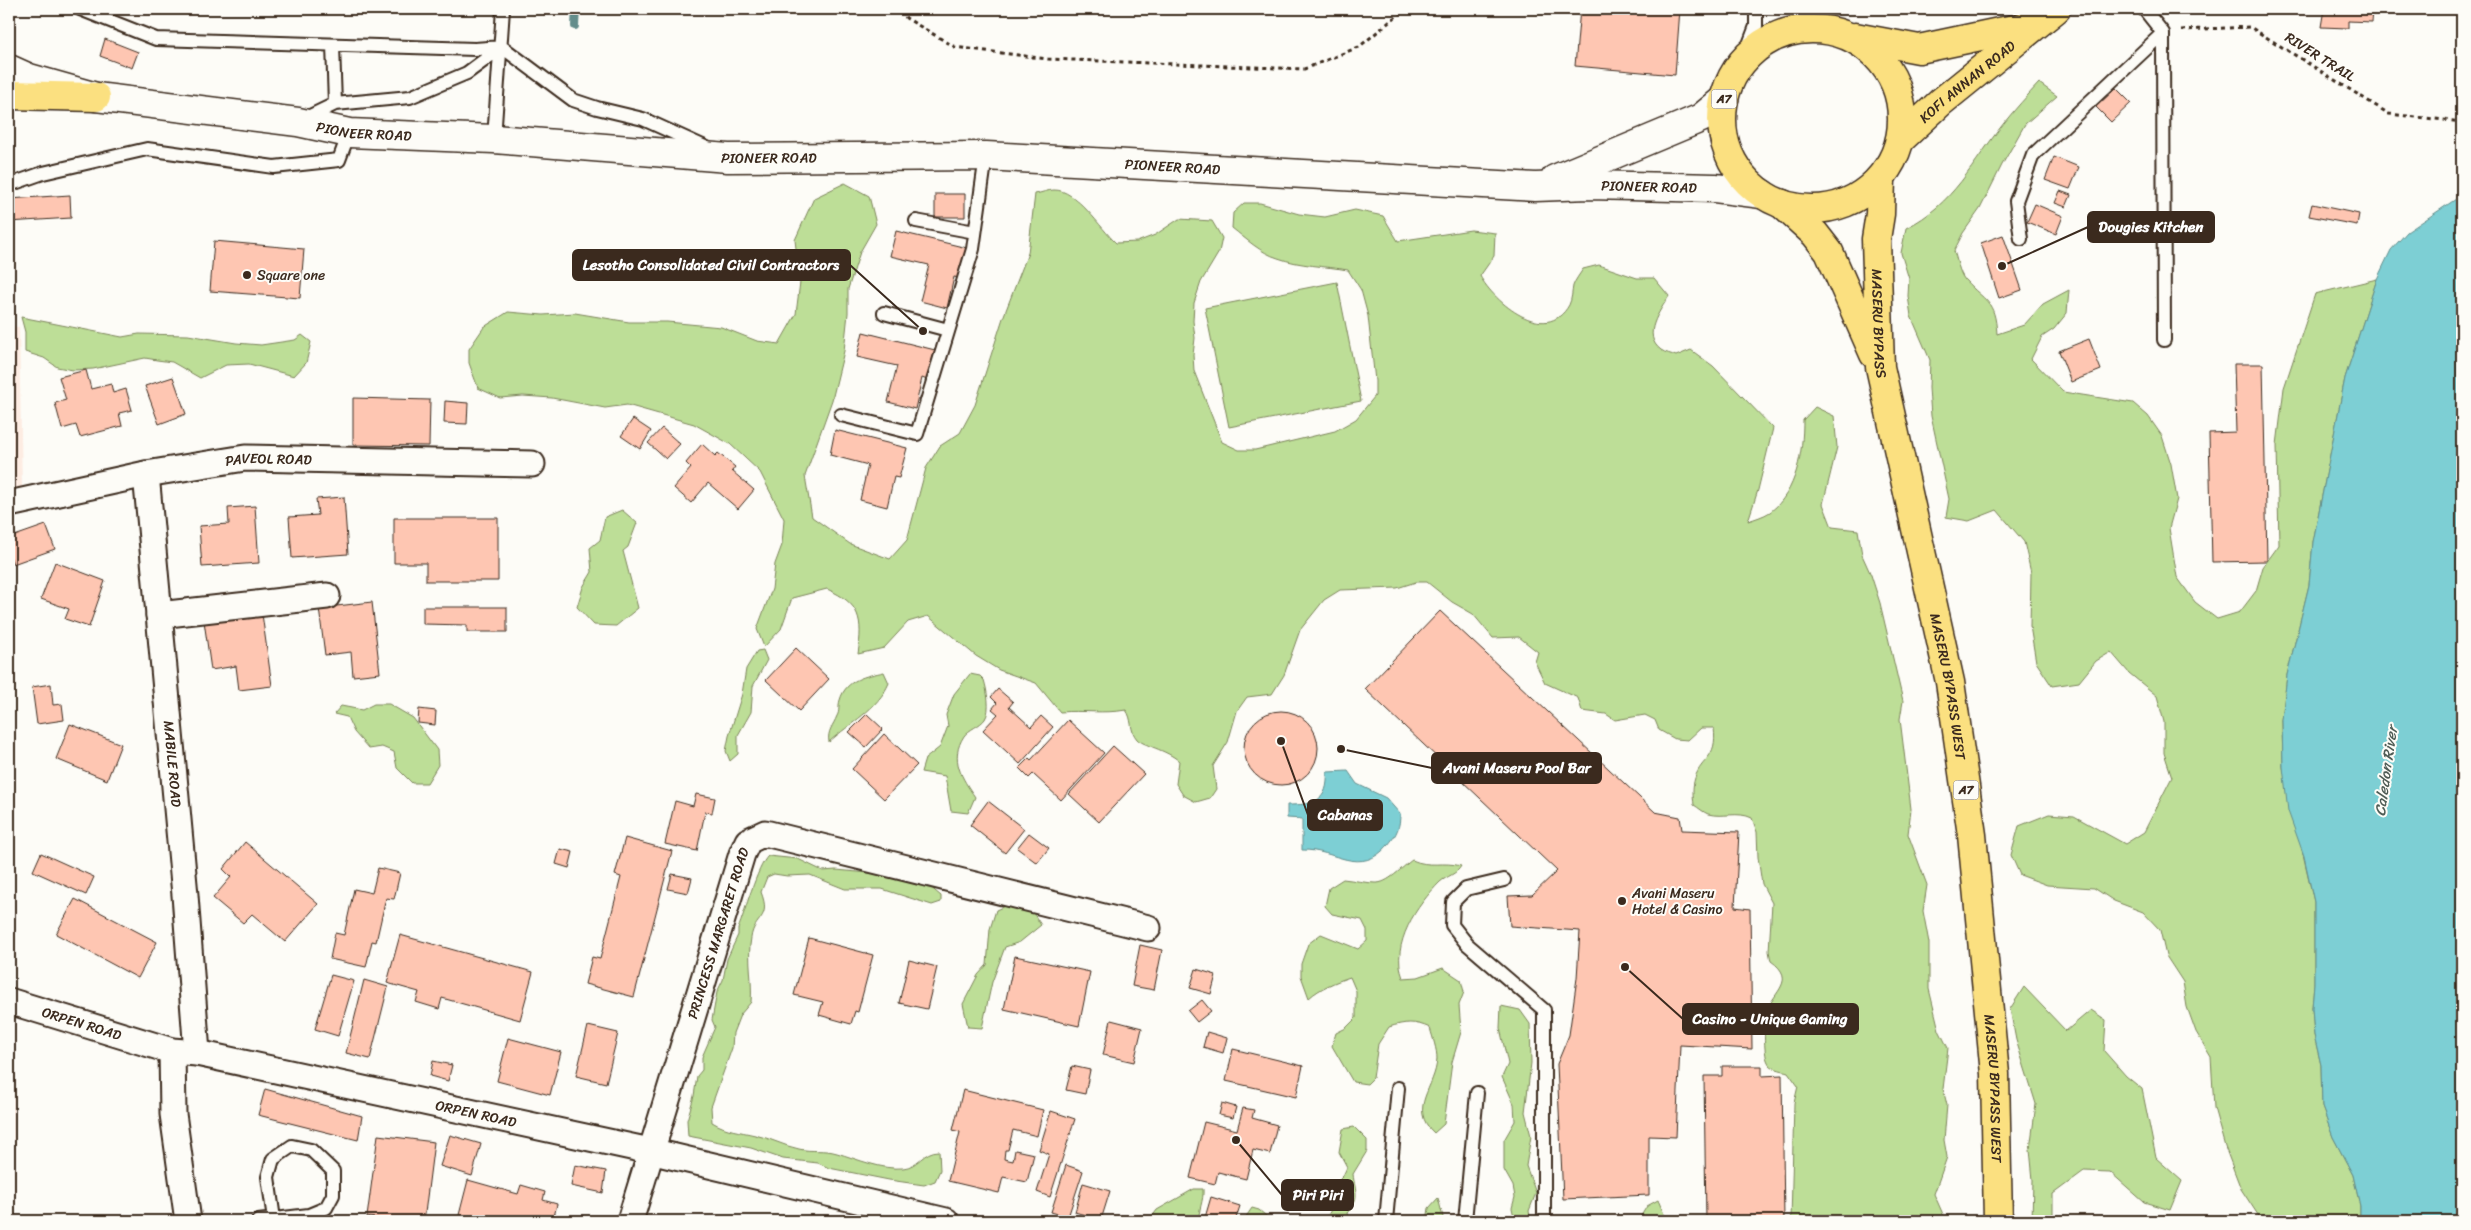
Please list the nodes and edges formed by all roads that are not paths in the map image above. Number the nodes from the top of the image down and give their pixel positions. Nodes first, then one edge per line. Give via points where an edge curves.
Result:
1 (80, 9) edge
2 (503, 9) edge
3 (1756, 9) edge
4 (1796, 9) edge
5 (2144, 9) edge
6 (2045, 17) edge
7 (1831, 32) junction
8 (2163, 33) junction
9 (332, 45) junction
10 (502, 47) junction
11 (1743, 60) junction
12 (9, 69) edge
13 (9, 95) edge
14 (96, 97) junction
15 (1724, 99) junction
16 (335, 104) junction
17 (298, 122) junction
18 (348, 133) junction
19 (494, 140) junction
20 (1900, 140) junction
21 (986, 156) junction
22 (728, 158) junction
23 (1881, 178) junction
24 (9, 185) edge
25 (1535, 187) junction
26 (1772, 199) junction
27 (916, 221) dead end
28 (976, 232) junction
29 (2021, 239) dead end
30 (884, 313) dead end
31 (948, 330) junction
32 (2164, 340) dead end
33 (1880, 367) junction
34 (841, 415) dead end
35 (532, 464) dead end
36 (146, 474) junction
37 (9, 504) edge
38 (327, 596) dead end
39 (159, 615) junction
40 (1504, 880) dead end
41 (1148, 928) dead end
42 (9, 1001) edge
43 (172, 1051) junction
44 (197, 1053) junction
45 (1398, 1088) dead end
46 (1477, 1093) dead end
47 (650, 1151) junction
48 (274, 1219) junction
49 (188, 1221) edge
50 (258, 1221) edge
51 (630, 1221) edge
52 (944, 1221) edge
53 (1386, 1221) edge
54 (1465, 1221) edge
55 (1544, 1221) edge
56 (1998, 1221) edge

1 - 9 lane via 156,39
2 - 10 lane
3 - 11 lane via 1756,26
4 - 7 lane
5 - 8 lane
6 - 7 main road, KOFI ANNAN ROAD / A7 via 1919,49
6 - 20 main road, KOFI ANNAN ROAD / A7
7 - 11 main road, A7 via 1799,30 1778,35 1759,45
7 - 20 main road, A7 via 1862,44 1891,76 1902,118
8 - 29 lane via 2033,155 2016,201
8 - 32 lane
9 - 10 lane
9 - 16 lane
10 - 16 lane via 467,73 410,97
10 - 19 lane
10 - 22 lane via 573,100 644,118
11 - 15 main road, A7 via 1731,78
12 - 14 main road, PIONEER ROAD via 28,78
13 - 14 main road
14 - 17 main road, PIONEER ROAD
15 - 25 main road, PIONEER ROAD via 1701,118
15 - 26 main road, A7 via 1725,142 1733,162 1746,180
16 - 17 lane
17 - 18 main road, PIONEER ROAD
18 - 19 main road, PIONEER ROAD
18 - 24 lane via 339,160 274,168 147,149 43,173
19 - 22 main road, PIONEER ROAD
20 - 23 main road, A7 via 1893,160
21 - 22 main road, PIONEER ROAD
21 - 25 main road, PIONEER ROAD
21 - 28 lane
23 - 26 main road, A7 via 1865,192 1825,208 1803,208
23 - 33 main road, MASERU BYPASS / A7 via 1876,239
25 - 26 main road, PIONEER ROAD via 1715,188
26 - 33 main road, MASERU BYPASS / A7 via 1815,234 1829,252
27 - 28 lane
28 - 31 lane
30 - 31 lane
31 - 34 lane via 917,434
33 - 56 main road, MASERU BYPASS WEST / A7 via 1950,682 1972,835 1996,1074
35 - 36 street, PAVEOL ROAD via 245,458
36 - 37 street, PAVEOL ROAD
36 - 39 street, MABILE ROAD
38 - 39 street
39 - 44 street, MABILE ROAD
40 - 55 lane via 1466,888 1453,902 1452,925 1467,944 1544,1010
41 - 47 street, PRINCESS MARGARET ROAD via 765,833 748,841 742,854
42 - 43 street, ORPEN ROAD
43 - 44 street, ORPEN ROAD
43 - 49 street via 173,1114
44 - 47 street, ORPEN ROAD
45 - 53 lane
46 - 54 lane
47 - 51 street, PRINCESS MARGARET ROAD
47 - 52 street, ORPEN ROAD
48 - 48 lane via 309,1215 326,1208 332,1195 333,1170 311,1150 292,1146 273,1159 268,1177
48 - 50 lane

